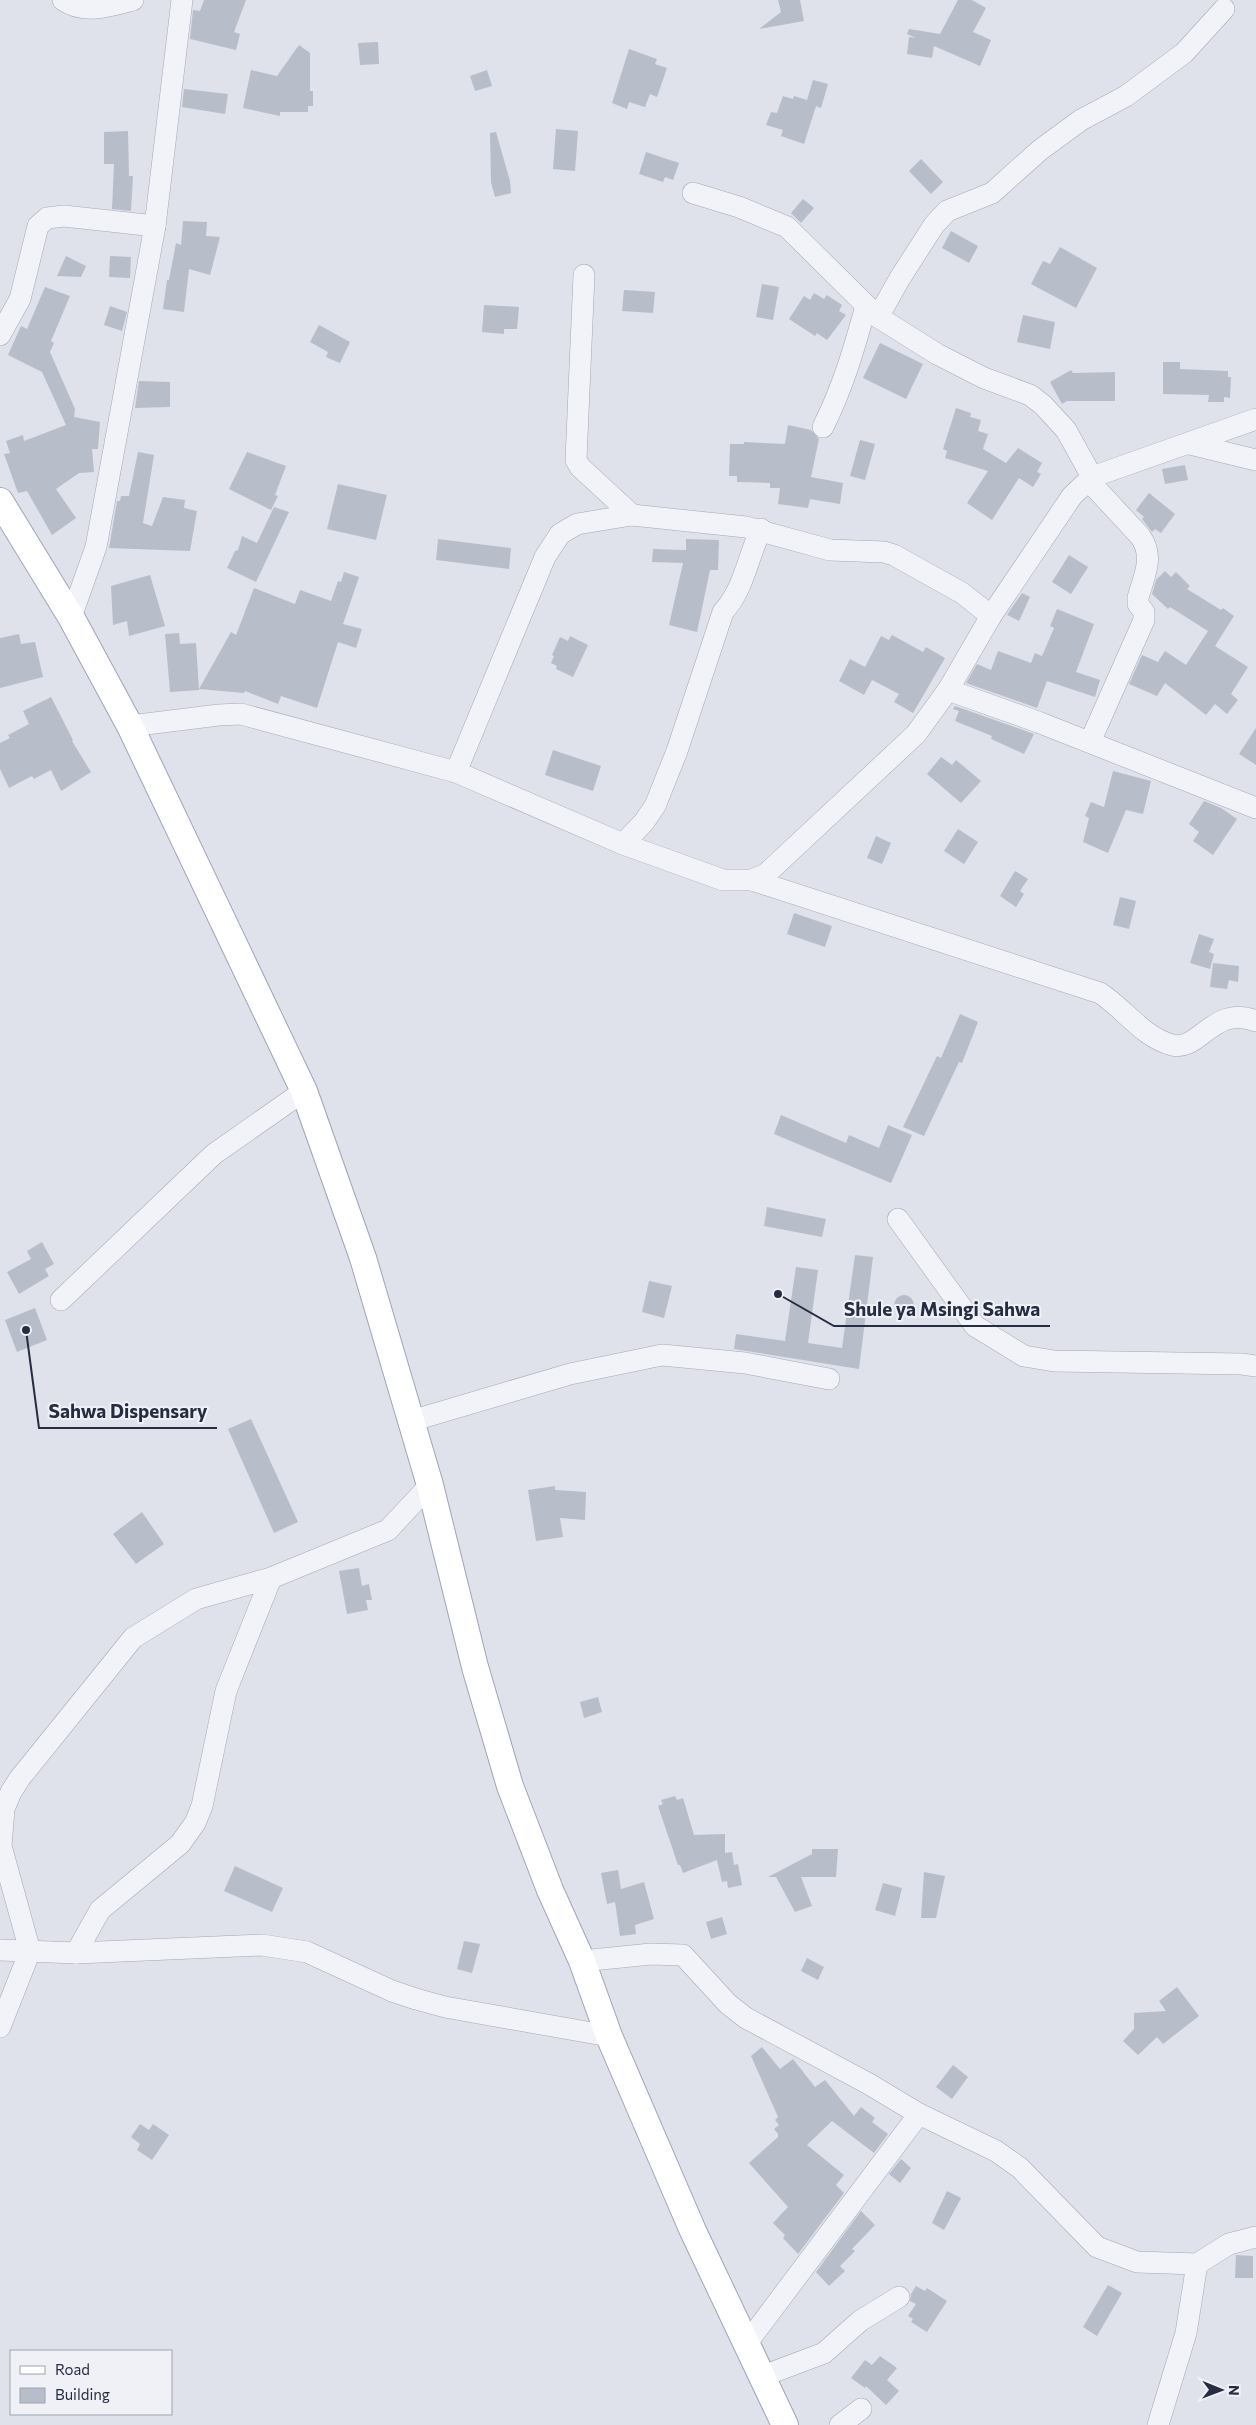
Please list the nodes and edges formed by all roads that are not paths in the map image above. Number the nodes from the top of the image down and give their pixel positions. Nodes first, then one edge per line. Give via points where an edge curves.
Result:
1 (63, 0) edge
2 (133, 0) edge
3 (182, 0) edge
4 (1224, 9) dead end
5 (694, 193) dead end
6 (155, 226) junction
7 (584, 275) dead end
8 (872, 312) junction
9 (0, 335) edge
10 (1256, 419) edge
11 (823, 427) dead end
12 (1190, 444) junction
13 (1256, 460) edge
14 (1090, 479) junction
15 (0, 501) edge
16 (632, 516) junction
17 (761, 529) junction
18 (71, 616) junction
19 (992, 616) junction
20 (948, 690) junction
21 (130, 726) junction
22 (1090, 742) junction
23 (456, 772) junction
24 (1256, 808) edge
25 (623, 844) junction
26 (752, 880) junction
27 (1256, 1021) edge
28 (304, 1092) junction
29 (898, 1219) dead end
30 (61, 1300) dead end
31 (1256, 1366) edge
32 (829, 1379) dead end
33 (411, 1422) junction
34 (430, 1485) junction
35 (271, 1578) junction
36 (1, 1826) edge
37 (0, 1950) edge
38 (30, 1951) junction
39 (76, 1953) junction
40 (582, 1961) junction
41 (0, 2027) edge
42 (609, 2036) junction
43 (919, 2114) junction
44 (1256, 2237) edge
45 (1197, 2264) junction
46 (899, 2297) dead end
47 (748, 2344) junction
48 (763, 2376) junction
49 (861, 2409) dead end
50 (785, 2425) edge
51 (840, 2425) edge
52 (1158, 2425) edge

1 - 2 street via 81,7 105,8
3 - 6 street
4 - 8 street via 1184,53 1126,96 1081,120 1040,150 992,193 947,211 934,224
5 - 8 street via 787,227
6 - 9 street via 64,216 47,218 38,226 20,299
6 - 18 street via 96,547
7 - 16 street via 576,460
8 - 11 street via 840,394
8 - 14 street via 937,354 984,378 1030,395 1066,430
10 - 12 street
12 - 13 street
12 - 14 street
14 - 19 street via 1072,496
14 - 22 street via 1140,536 1149,557 1138,598 1144,620
15 - 18 main road
16 - 17 street
16 - 23 street via 576,524 560,534 544,557
17 - 19 street via 830,550 884,552 904,559 962,593
17 - 25 street via 735,599 723,612 677,751 655,806
18 - 21 main road
19 - 20 street
20 - 22 street
20 - 26 street via 916,734 766,874
21 - 23 street via 241,714
21 - 28 main road
22 - 24 street
23 - 25 street
25 - 26 street via 723,880
26 - 27 street via 1100,993 1114,1002 1138,1028 1174,1046 1187,1044 1220,1020 1247,1017
28 - 30 street via 214,1154
28 - 33 main road via 363,1258
29 - 31 street via 975,1326 1024,1356 1054,1361
32 - 33 street via 745,1363 662,1355 570,1374
33 - 34 main road
34 - 35 street via 388,1530
34 - 40 main road via 475,1667 510,1786 550,1890
35 - 36 street via 196,1599 133,1638 10,1792
35 - 39 street via 226,1691 202,1806 195,1823 180,1844 100,1910
36 - 38 street via 2,1846
37 - 38 street
38 - 39 street
38 - 41 street
39 - 42 street via 262,1946 290,1948 307,1952 392,1991 445,2007
40 - 42 main road
40 - 43 street via 651,1954 683,1955 728,2004 746,2018
42 - 47 main road via 693,2231
43 - 45 street via 996,2152 1020,2168 1097,2247 1137,2262
43 - 47 street
44 - 45 street via 1229,2244
45 - 52 street via 1186,2333
46 - 48 street via 860,2321 824,2353
47 - 48 main road
48 - 50 main road
49 - 51 street

